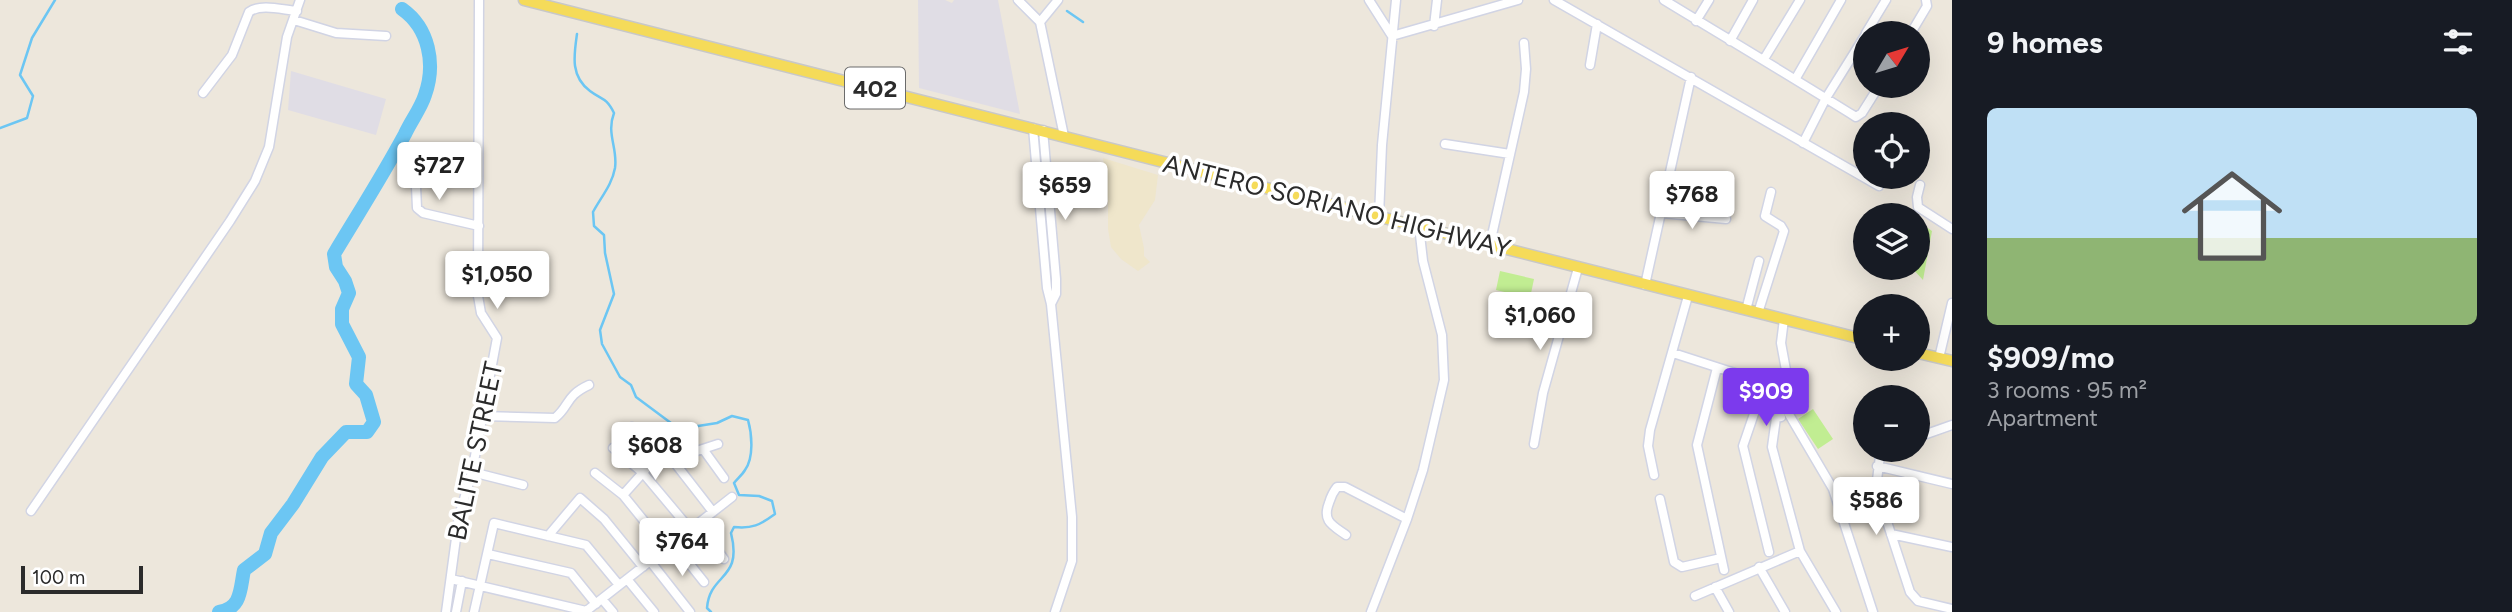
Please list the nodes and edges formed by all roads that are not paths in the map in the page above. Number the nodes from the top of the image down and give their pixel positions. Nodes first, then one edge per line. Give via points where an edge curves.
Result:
1 (300, 0) edge
2 (479, 0) edge
3 (524, 0) edge
4 (1018, 0) edge
5 (1058, 0) edge
6 (1369, 0) edge
7 (1396, 0) edge
8 (1437, 0) edge
9 (1518, 0) edge
10 (1554, 0) edge
11 (1665, 0) edge
12 (1709, 0) edge
13 (1753, 0) edge
14 (1800, 0) edge
15 (1841, 0) edge
16 (1886, 0) edge
17 (1926, 0) edge
18 (535, 1) edge
19 (296, 16) junction
20 (1696, 21) junction
21 (1874, 21) edge
22 (1918, 21) edge
23 (1040, 22) junction
24 (1597, 24) junction
25 (1434, 26) junction
26 (386, 36) dead end
27 (1392, 36) junction
28 (1730, 41) junction
29 (1524, 43) dead end
30 (1853, 55) edge
31 (1764, 59) junction
32 (1590, 65) dead end
33 (1691, 77) junction
34 (1796, 78) junction
35 (203, 93) dead end
36 (1826, 98) junction
37 (1871, 98) edge
38 (1038, 129) junction
39 (1064, 135) junction
40 (1804, 143) junction
41 (1444, 144) dead end
42 (1510, 154) junction
43 (415, 164) dead end
44 (1853, 171) edge
45 (1919, 189) edge
46 (1771, 192) dead end
47 (1661, 213) junction
48 (1379, 216) junction
49 (1726, 219) dead end
50 (479, 226) junction
51 (1419, 226) junction
52 (1952, 229) edge
53 (1490, 244) junction
54 (1759, 261) dead end
55 (1578, 268) junction
56 (1645, 285) junction
57 (1688, 296) junction
58 (1952, 303) edge
59 (1746, 310) junction
60 (1758, 313) junction
61 (1784, 319) junction
62 (1853, 337) edge
63 (1673, 353) junction
64 (1930, 356) edge
65 (1939, 358) junction
66 (1952, 361) edge
67 (1717, 368) junction
68 (589, 385) dead end
69 (1777, 394) junction
70 (1768, 400) junction
71 (1757, 405) junction
72 (483, 415) junction
73 (1788, 416) junction
74 (1776, 418) junction
75 (1952, 425) edge
76 (632, 427) dead end
77 (1930, 433) edge
78 (718, 443) dead end
79 (1534, 444) dead end
80 (613, 448) dead end
81 (664, 449) junction
82 (703, 449) junction
83 (672, 459) junction
84 (1879, 462) edge
85 (1877, 466) junction
86 (472, 472) junction
87 (595, 472) dead end
88 (643, 473) junction
89 (1654, 475) dead end
90 (723, 478) dead end
91 (1952, 484) edge
92 (523, 485) dead end
93 (624, 495) junction
94 (732, 497) dead end
95 (1660, 499) dead end
96 (32, 511) dead end
97 (713, 512) junction
98 (1407, 519) junction
99 (698, 523) junction
100 (690, 529) junction
101 (1891, 534) junction
102 (1346, 535) dead end
103 (548, 536) junction
104 (670, 545) junction
105 (1952, 548) edge
106 (1800, 551) junction
107 (1769, 552) dead end
108 (488, 554) junction
109 (1721, 558) junction
110 (724, 559) dead end
111 (650, 561) junction
112 (643, 567) junction
113 (1759, 567) junction
114 (1724, 570) dead end
115 (451, 579) junction
116 (627, 579) junction
117 (462, 581) junction
118 (704, 582) dead end
119 (619, 585) junction
120 (481, 586) junction
121 (1715, 587) junction
122 (1695, 596) dead end
123 (599, 601) junction
124 (1952, 609) edge
125 (446, 612) edge
126 (456, 612) edge
127 (474, 612) edge
128 (586, 612) edge
129 (613, 612) edge
130 (654, 612) edge
131 (690, 612) edge
132 (1055, 612) edge
133 (1371, 612) edge
134 (1729, 612) edge
135 (1785, 612) edge
136 (1836, 612) edge
137 (1872, 612) edge

1 - 19 street
2 - 50 street, BALITE STREET
3 - 18 main road, ANTERO SORIANO HIGHWAY / 402
4 - 23 street
5 - 23 street
6 - 27 street
7 - 27 street
8 - 25 street
9 - 25 street
10 - 24 street
11 - 20 street
12 - 20 street
13 - 28 street
14 - 31 street
15 - 34 street
16 - 21 street
17 - 22 street
18 - 38 main road, ANTERO SORIANO HIGHWAY / 402
19 - 26 street via 336,33
19 - 35 street via 260,8 249,12 232,55
19 - 96 street via 268,147 255,181
20 - 28 street
23 - 39 street
24 - 32 street
24 - 33 street
25 - 27 street
27 - 48 street
28 - 31 street
29 - 42 street via 1524,92
30 - 36 street
31 - 34 street
33 - 40 street
33 - 47 street
34 - 36 street
36 - 37 street via 1856,117
36 - 40 street
38 - 39 main road, ANTERO SORIANO HIGHWAY / 402
38 - 132 street via 1056,279 1051,304 1072,517 1072,561
39 - 48 main road, ANTERO SORIANO HIGHWAY / 402
40 - 44 street
41 - 42 street
42 - 53 street
43 - 50 street via 417,208
45 - 52 street via 1918,207
46 - 60 street via 1765,216 1784,231
47 - 49 street
47 - 56 street
48 - 51 main road, ANTERO SORIANO HIGHWAY / 402
50 - 72 street, BALITE STREET via 479,306 497,338
51 - 53 main road, ANTERO SORIANO HIGHWAY / 402
51 - 98 street via 1442,335 1444,380
53 - 55 main road, ANTERO SORIANO HIGHWAY / 402
54 - 59 street
55 - 56 main road, ANTERO SORIANO HIGHWAY / 402
55 - 79 street via 1543,393
56 - 57 main road, ANTERO SORIANO HIGHWAY / 402
57 - 59 main road, ANTERO SORIANO HIGHWAY / 402
57 - 63 street
58 - 65 street
59 - 60 main road, ANTERO SORIANO HIGHWAY / 402
60 - 61 main road, ANTERO SORIANO HIGHWAY / 402
61 - 62 main road, ANTERO SORIANO HIGHWAY / 402
61 - 69 street via 1781,344 1787,385
63 - 67 street
63 - 89 street via 1648,439
64 - 65 main road
65 - 66 main road
67 - 71 street via 1741,375
67 - 109 street via 1697,444
68 - 72 street via 570,397 555,418
69 - 70 street
69 - 73 street
70 - 71 street
70 - 74 street
71 - 107 street via 1743,446
72 - 86 street, BALITE STREET
73 - 74 street
73 - 137 street via 1833,488
74 - 106 street via 1772,447
75 - 77 street
76 - 81 street
78 - 82 street
80 - 88 street
81 - 83 street
81 - 88 street
82 - 83 street
82 - 90 street
83 - 97 street
84 - 85 street
85 - 91 street
85 - 101 street via 1876,488
86 - 92 street
86 - 115 street, BALITE STREET via 459,516
87 - 93 street
88 - 93 street
88 - 100 street
93 - 104 street
94 - 97 street
95 - 109 street via 1678,566
97 - 99 street
98 - 102 street via 1345,486 1338,487 1326,518
98 - 133 street
99 - 100 street
99 - 110 street
100 - 104 street
101 - 105 street
101 - 124 street via 1914,599
103 - 108 street via 494,523
103 - 112 street via 580,498 604,519
103 - 119 street via 586,545
104 - 111 street
104 - 118 street
106 - 113 street
106 - 136 street
108 - 120 street
108 - 123 street via 571,573
109 - 114 street
111 - 112 street
111 - 131 street
112 - 116 street
113 - 121 street
113 - 135 street
115 - 117 street
115 - 125 street, BALITE STREET
116 - 119 street
116 - 130 street
117 - 120 street
117 - 126 street
119 - 123 street
120 - 127 street
120 - 128 street
121 - 122 street
121 - 134 street
123 - 128 street
123 - 129 street

